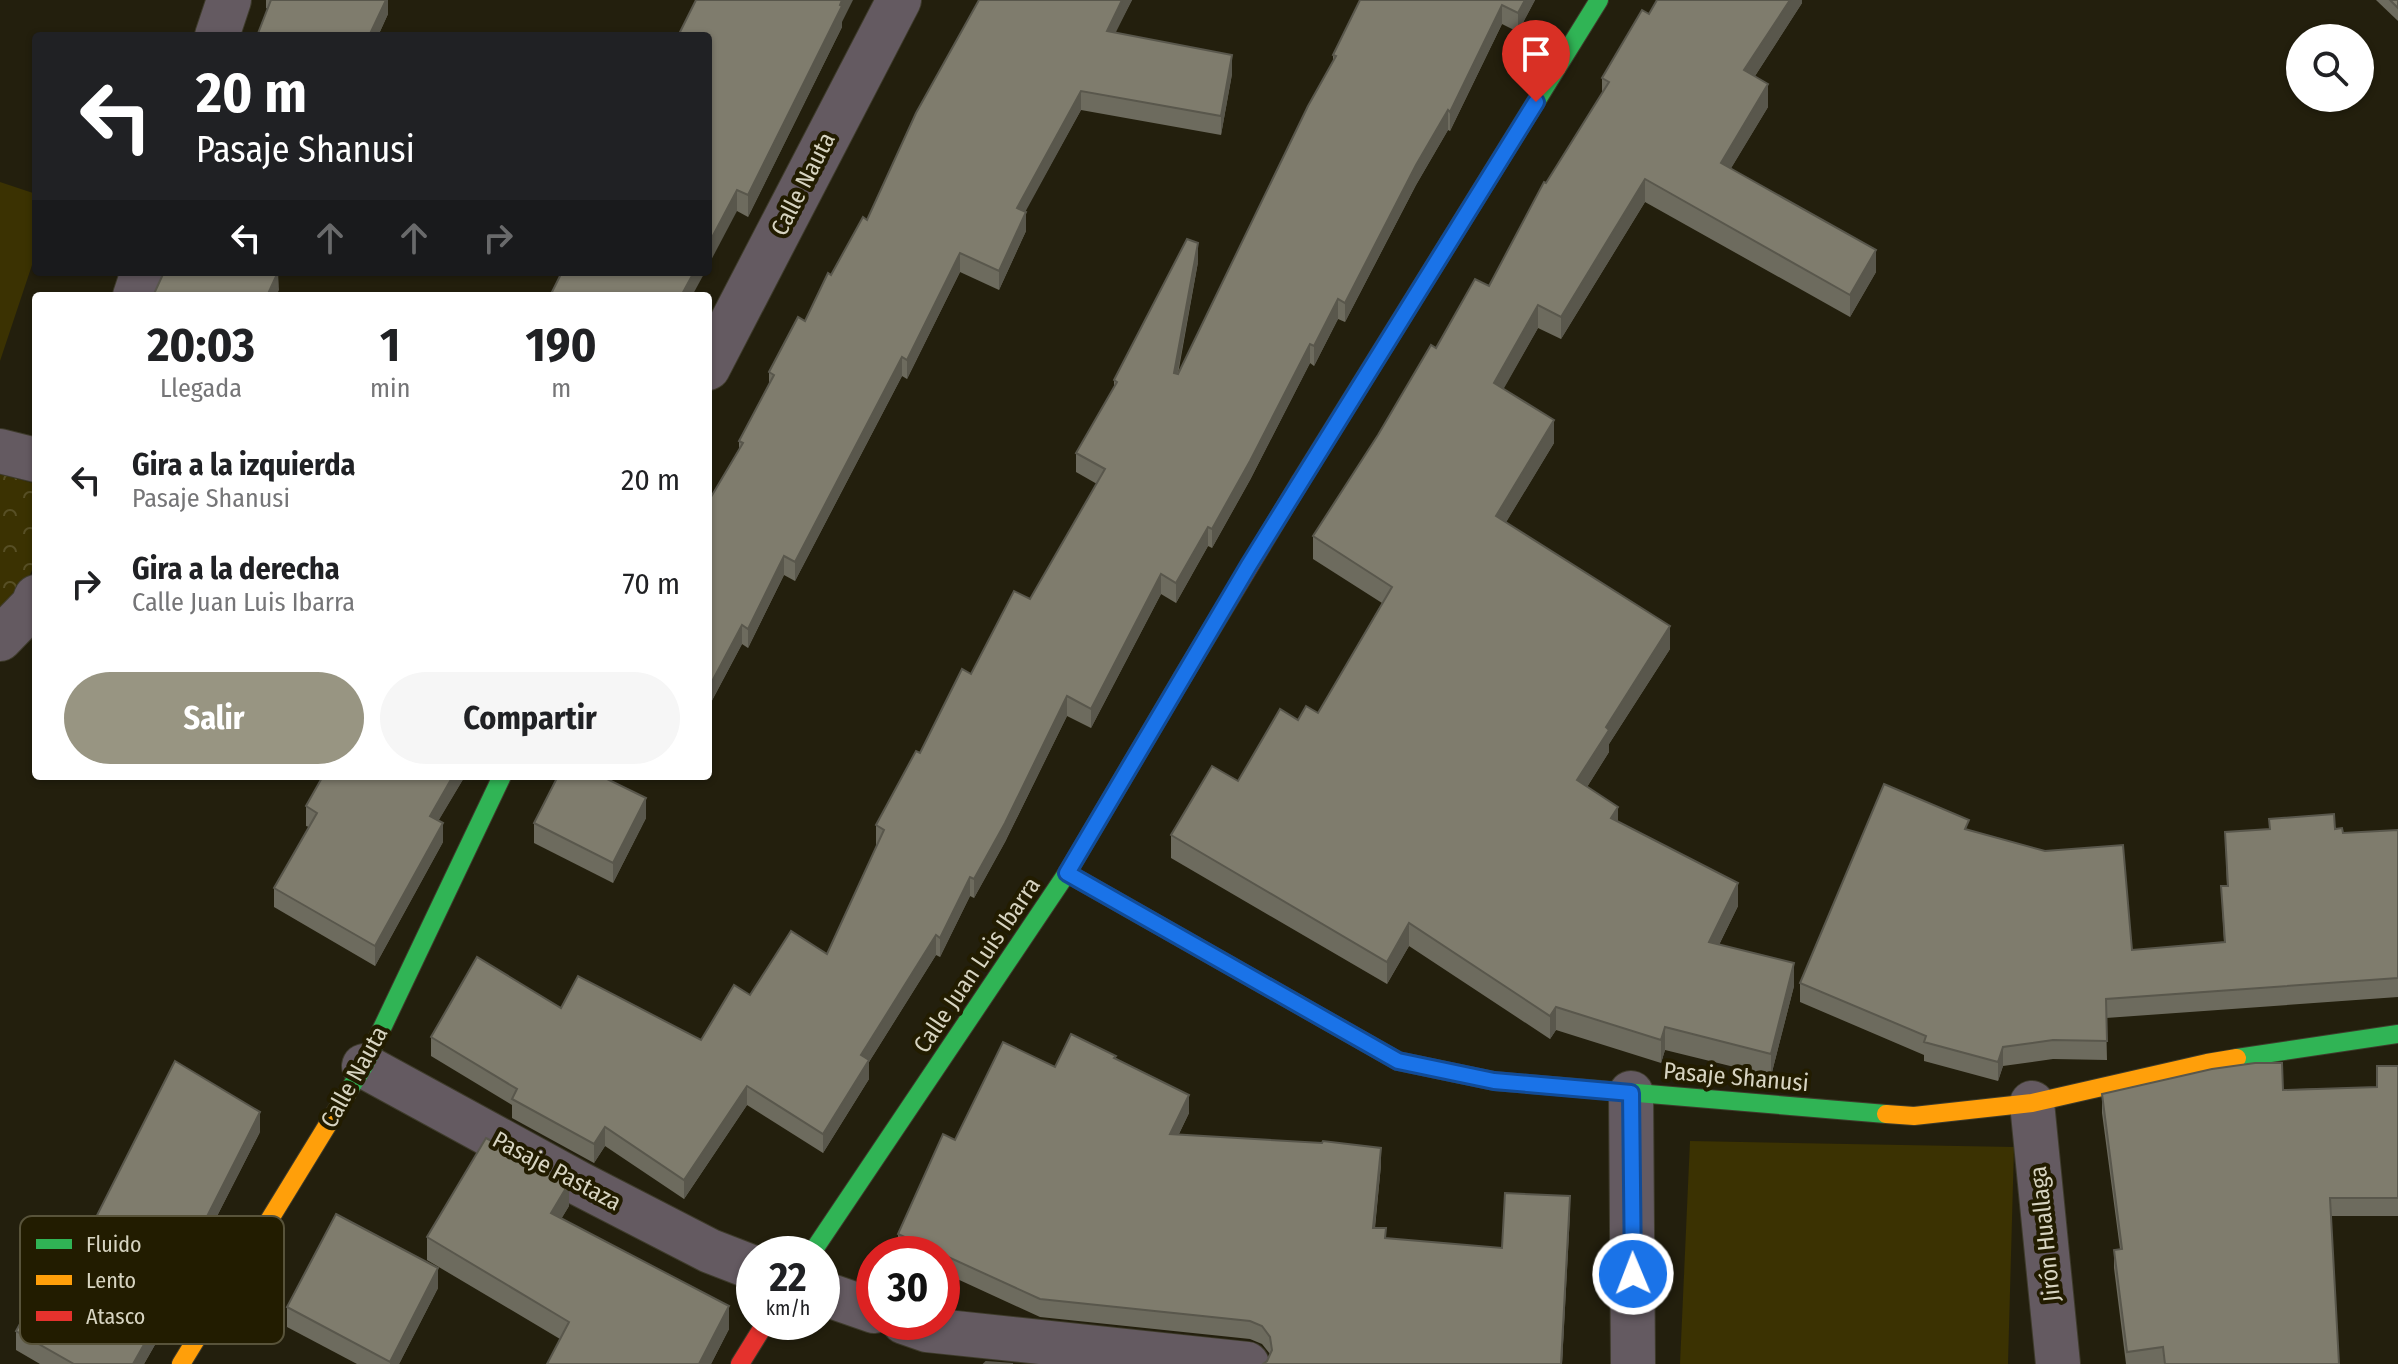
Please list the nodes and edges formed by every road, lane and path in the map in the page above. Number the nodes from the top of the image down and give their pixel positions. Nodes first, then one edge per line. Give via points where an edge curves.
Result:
1 (229, 0) edge
2 (899, 0) edge
3 (1599, 0) edge
4 (218, 32) edge
5 (712, 360) edge
6 (0, 451) edge
7 (32, 459) edge
8 (32, 606) edge
9 (0, 639) edge
10 (500, 780) edge
11 (1067, 873) junction
12 (2398, 1034) edge
13 (364, 1066) junction
14 (1631, 1093) junction
15 (2032, 1103) junction
16 (272, 1216) edge
17 (823, 1236) edge
18 (736, 1261) edge
19 (960, 1334) edge
20 (755, 1340) edge
21 (193, 1344) edge
22 (181, 1364) edge
23 (740, 1364) edge
24 (1247, 1364) edge
25 (1633, 1364) edge
26 (2058, 1364) edge

1 - 4 street
2 - 5 street, Calle Nauta
3 - 11 street, Calle Juan Luis Ibarra via 1249,565
6 - 7 street
8 - 9 street
10 - 13 street, Calle Nauta
11 - 14 street, Pasaje Shanusi via 1398,1061 1494,1081
11 - 17 street, Calle Juan Luis Ibarra
12 - 15 street, Pasaje Shanusi via 2207,1063
13 - 16 street, Calle Nauta
13 - 18 street, Pasaje Pastaza via 580,1184
14 - 15 street, Pasaje Shanusi via 1914,1116
14 - 25 street
15 - 26 street, Jirón Huallaga
19 - 24 street
20 - 23 street
21 - 22 street, Calle Nauta

